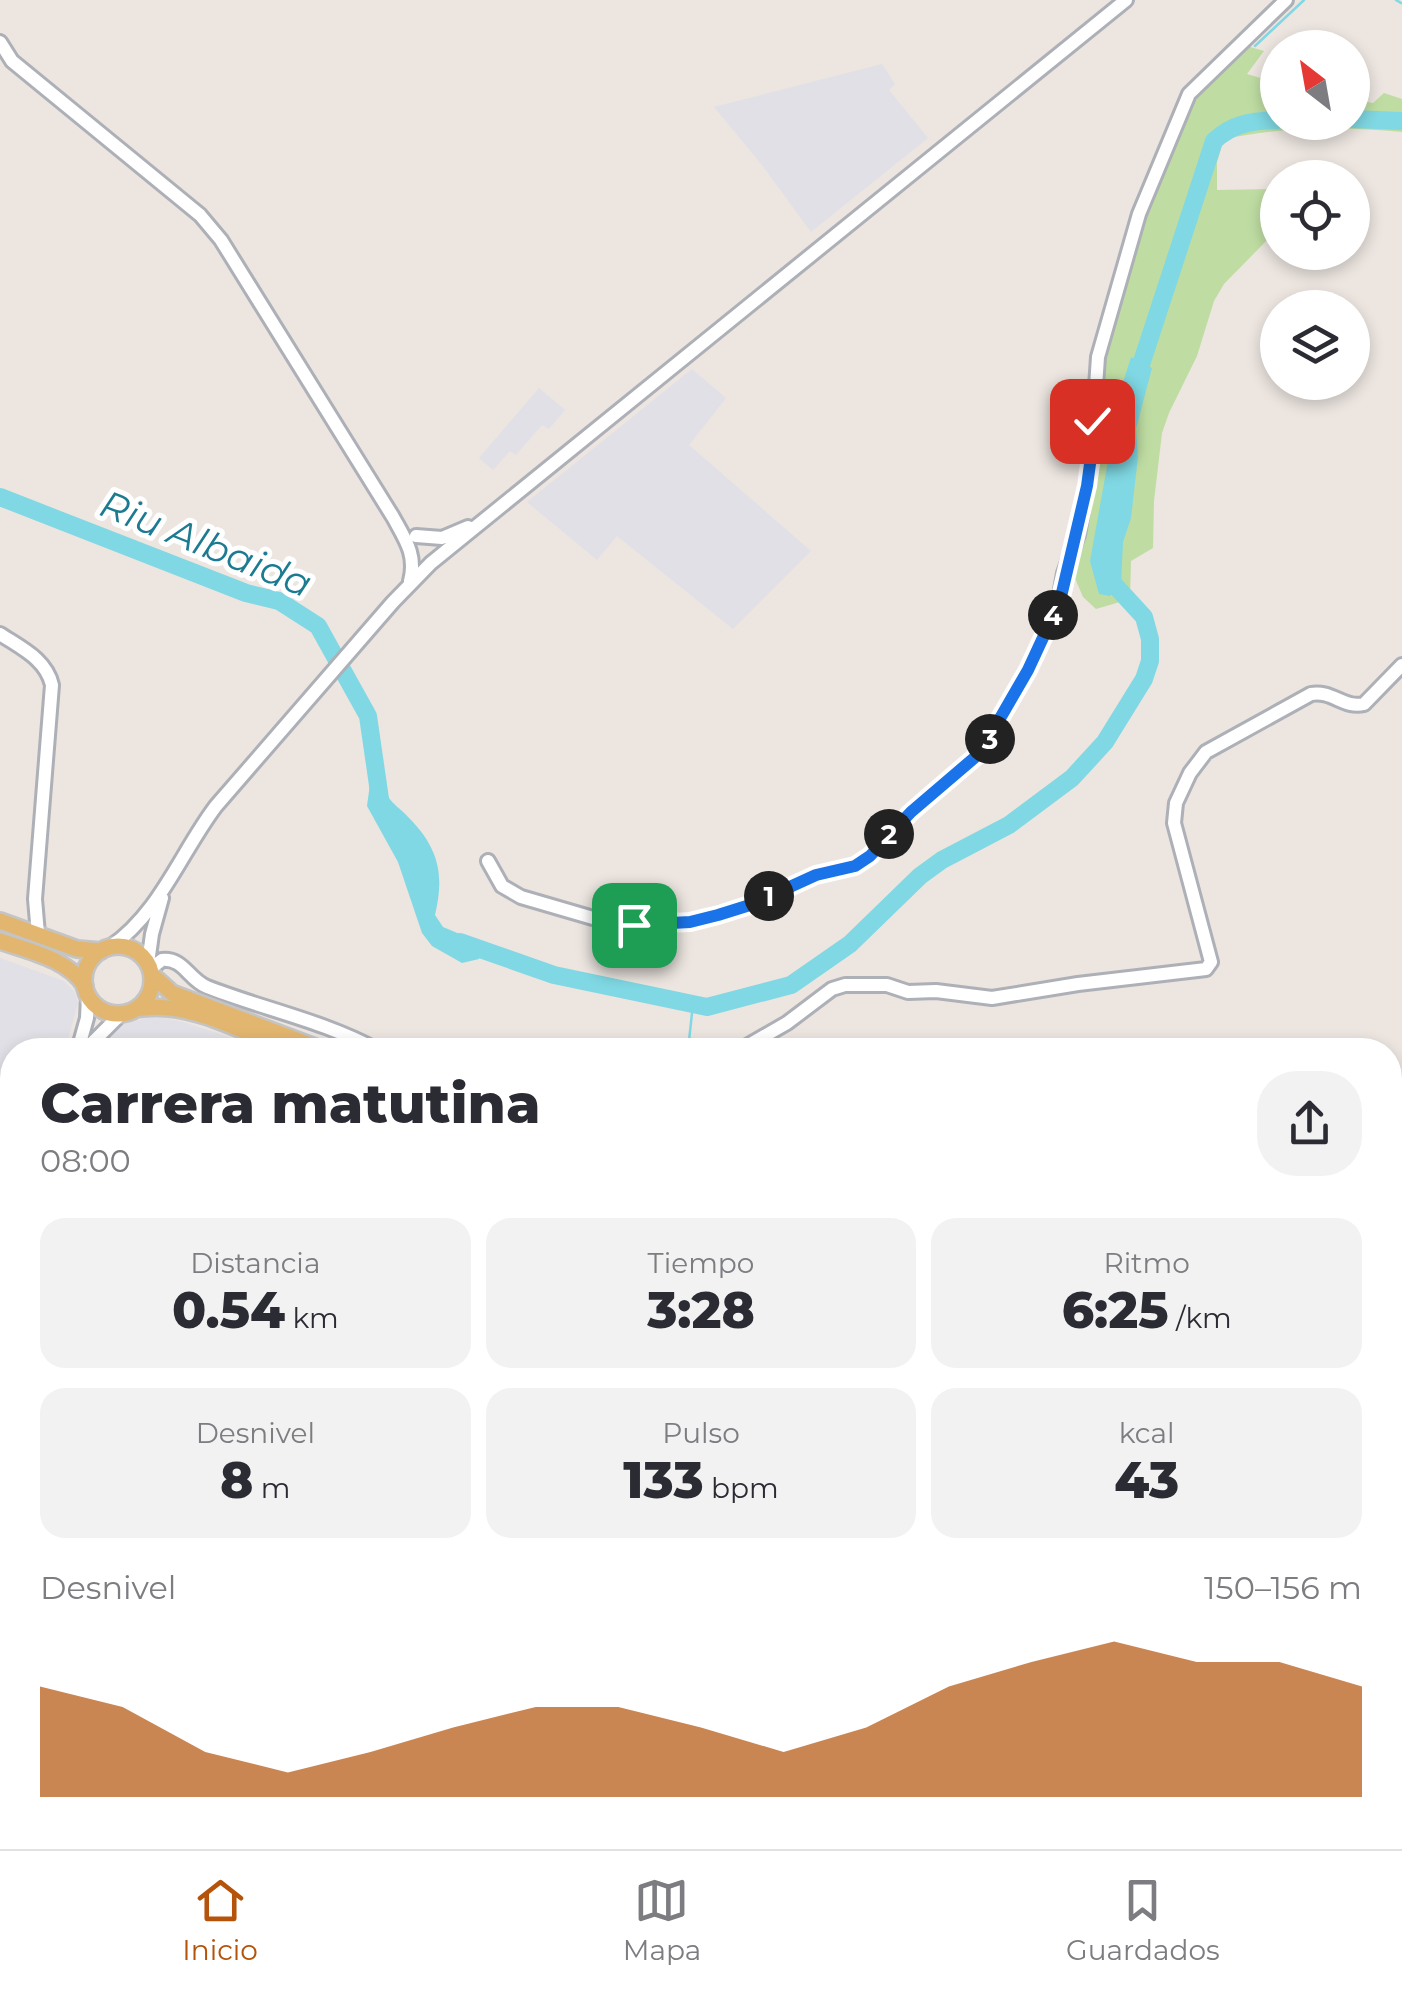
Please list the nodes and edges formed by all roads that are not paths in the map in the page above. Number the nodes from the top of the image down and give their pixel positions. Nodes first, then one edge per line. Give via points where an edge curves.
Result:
1 (1126, 0) edge
2 (1286, 0) edge
3 (0, 42) edge
4 (393, 516) junction
5 (488, 517) junction
6 (416, 536) junction
7 (412, 554) junction
8 (431, 563) junction
9 (409, 584) junction
10 (0, 634) edge
11 (1402, 665) edge
12 (488, 861) dead end
13 (165, 888) junction
14 (35, 899) junction
15 (0, 921) edge
16 (18, 927) junction
17 (38, 934) junction
18 (0, 942) edge
19 (106, 949) junction
20 (150, 969) junction
21 (86, 991) junction
22 (128, 1011) junction
23 (84, 1038) edge
24 (93, 1038) edge
25 (257, 1038) edge
26 (291, 1038) edge
27 (352, 1038) edge
28 (761, 1038) edge

1 - 5 street
2 - 12 street via 1189,94 1139,214 1098,356 1089,473 1060,601 980,753 855,866 690,922 643,927 521,897 502,886
3 - 4 street via 12,61 200,215 221,240
4 - 6 street
4 - 7 street
5 - 6 street via 442,538
5 - 8 street
6 - 8 street via 428,547
7 - 8 street
7 - 9 street
8 - 9 street
9 - 13 street via 195,833
10 - 14 street via 38,659 52,685
11 - 28 street via 1364,704 1312,694 1206,752 1190,773 1173,814 1211,962 1206,969 992,998 846,985
13 - 19 street
13 - 20 street
14 - 16 street
14 - 17 street
15 - 16 main road
16 - 17 main road
17 - 19 main road via 77,949
18 - 21 main road via 63,965
19 - 20 main road via 136,951
19 - 21 main road via 87,966
20 - 22 main road via 150,991
20 - 26 main road via 172,993
20 - 27 street via 176,960 206,986
21 - 22 main road via 102,1010
21 - 23 street
22 - 24 street
22 - 25 main road via 156,1006

